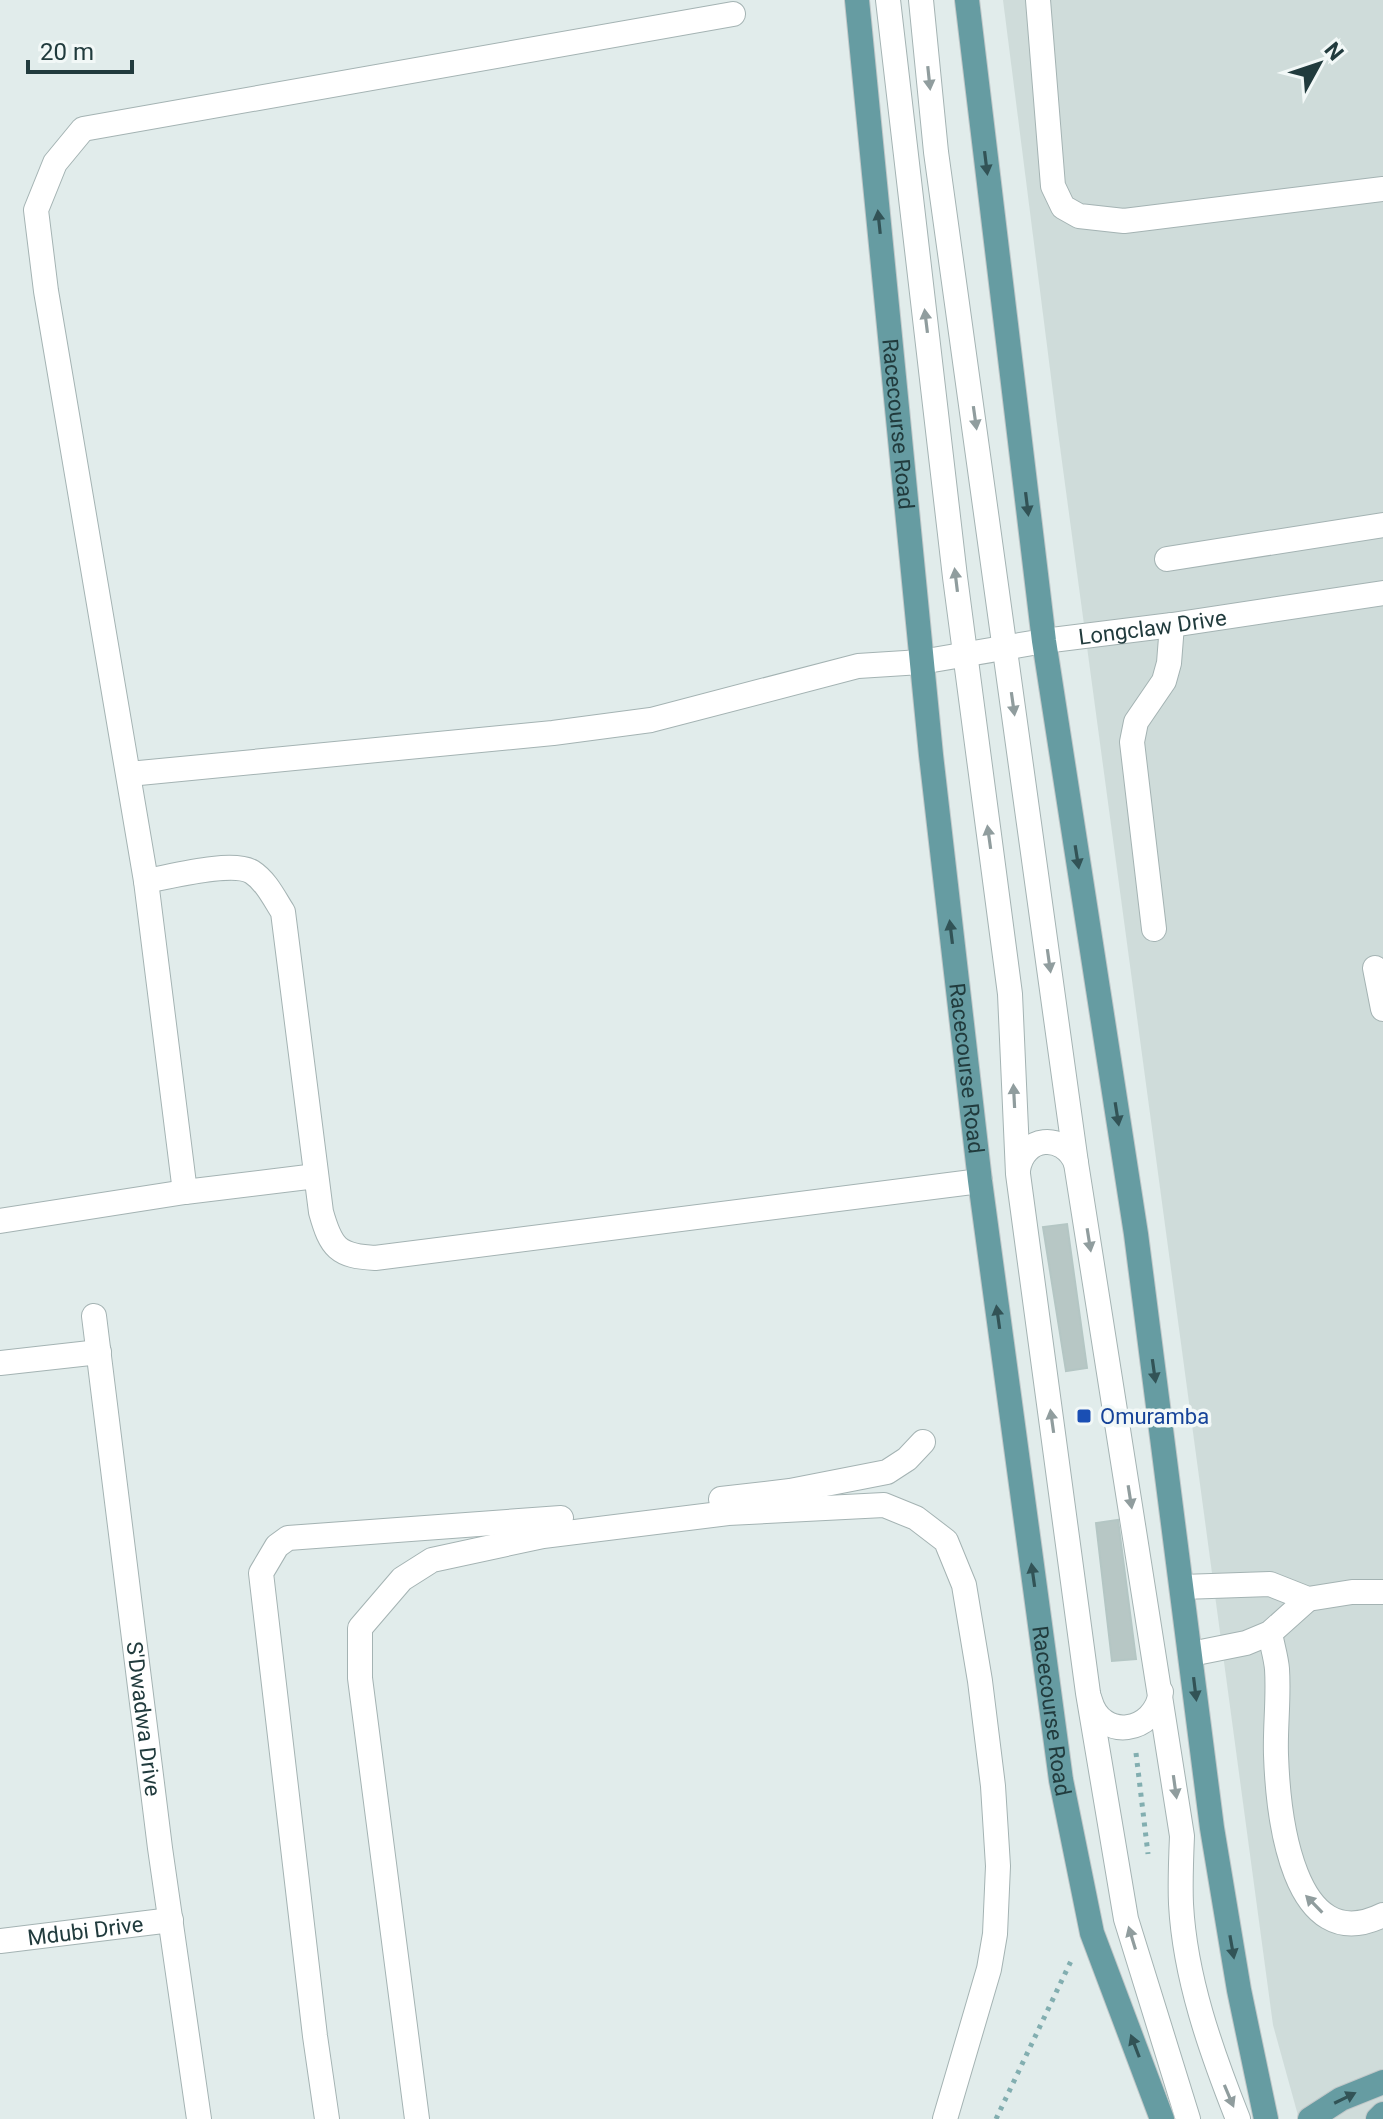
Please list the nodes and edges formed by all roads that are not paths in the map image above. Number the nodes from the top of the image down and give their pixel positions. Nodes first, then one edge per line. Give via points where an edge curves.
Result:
1 (857, 0) edge
2 (888, 0) edge
3 (921, 0) edge
4 (967, 0) edge
5 (1038, 0) edge
6 (733, 14) dead end
7 (1383, 189) edge
8 (1383, 525) edge
9 (1167, 559) dead end
10 (1383, 593) edge
11 (1172, 625) junction
12 (1044, 641) junction
13 (1005, 648) junction
14 (965, 654) junction
15 (921, 662) junction
16 (129, 774) junction
17 (146, 881) junction
18 (1154, 929) dead end
19 (1375, 968) dead end
20 (1383, 1009) edge
21 (1076, 1163) junction
22 (1018, 1174) junction
23 (316, 1176) junction
24 (980, 1181) junction
25 (185, 1192) junction
26 (0, 1221) edge
27 (94, 1316) dead end
28 (99, 1352) junction
29 (0, 1363) edge
30 (923, 1442) dead end
31 (1182, 1587) junction
32 (1383, 1592) edge
33 (1308, 1599) junction
34 (1270, 1633) junction
35 (1191, 1654) junction
36 (1159, 1682) junction
37 (1088, 1693) junction
38 (1383, 1915) edge
39 (171, 1920) junction
40 (0, 1941) edge
41 (1383, 2082) edge
42 (1383, 2114) edge
43 (199, 2119) edge
44 (327, 2119) edge
45 (417, 2119) edge
46 (945, 2119) edge
47 (1162, 2119) edge
48 (1188, 2119) edge
49 (1238, 2119) edge
50 (1266, 2119) edge
51 (1310, 2119) edge
52 (1378, 2119) edge

15 -> 1 main road, Racecourse Road
14 -> 2 street
3 -> 13 street via 936,152
4 -> 12 main road
5 - 7 street via 1053,186 1063,207 1079,216 1124,221
6 - 16 street via 83,129 55,163 36,210
8 - 9 street
10 - 11 street, Longclaw Drive
11 - 12 street, Longclaw Drive
11 - 18 street via 1164,681 1136,722 1132,742
12 - 13 street, Longclaw Drive
12 -> 31 main road via 1136,1234
13 - 14 street, Longclaw Drive
13 -> 21 street
14 - 15 street, Longclaw Drive
22 -> 14 street via 1010,994
15 - 16 street, Longclaw Drive via 858,666 651,720
24 -> 15 main road, Racecourse Road
16 - 17 street
17 - 23 street via 235,867 251,872 283,912
17 - 25 street
19 - 20 street
21 - 22 street via 1063,1145 1042,1142 1026,1150
21 -> 36 street
37 -> 22 street
23 - 24 street via 326,1230 337,1246 350,1256 375,1258
23 - 25 street
47 -> 24 main road, Racecourse Road via 1092,1933 1061,1780
25 - 26 street
27 - 28 street, S'Dwadwa Drive
28 - 29 street
28 - 39 street, S'Dwadwa Drive
30 - 44 street via 887,1472 790,1491 536,1521 288,1538 277,1546 261,1573
31 - 33 street via 1270,1584
31 - 35 main road
32 - 33 street
33 - 34 street
34 - 35 street
38 -> 34 street via 1360,1924 1336,1922 1318,1911 1298,1882 1279,1796 1277,1666
35 -> 50 main road via 1212,1828
36 - 37 street via 1154,1714 1133,1727 1100,1718
36 -> 49 street via 1182,1836 1181,1905 1190,1971 1216,2065
48 -> 37 street via 1126,1919
39 - 40 street, Mdubi Drive
39 - 43 street, S'Dwadwa Drive
51 -> 41 main road
42 - 52 main road
45 - 46 street via 360,1678 360,1628 372,1612 402,1579 432,1560 543,1536 728,1513 884,1505 916,1518 946,1541 964,1585 993,1786 995,1934

